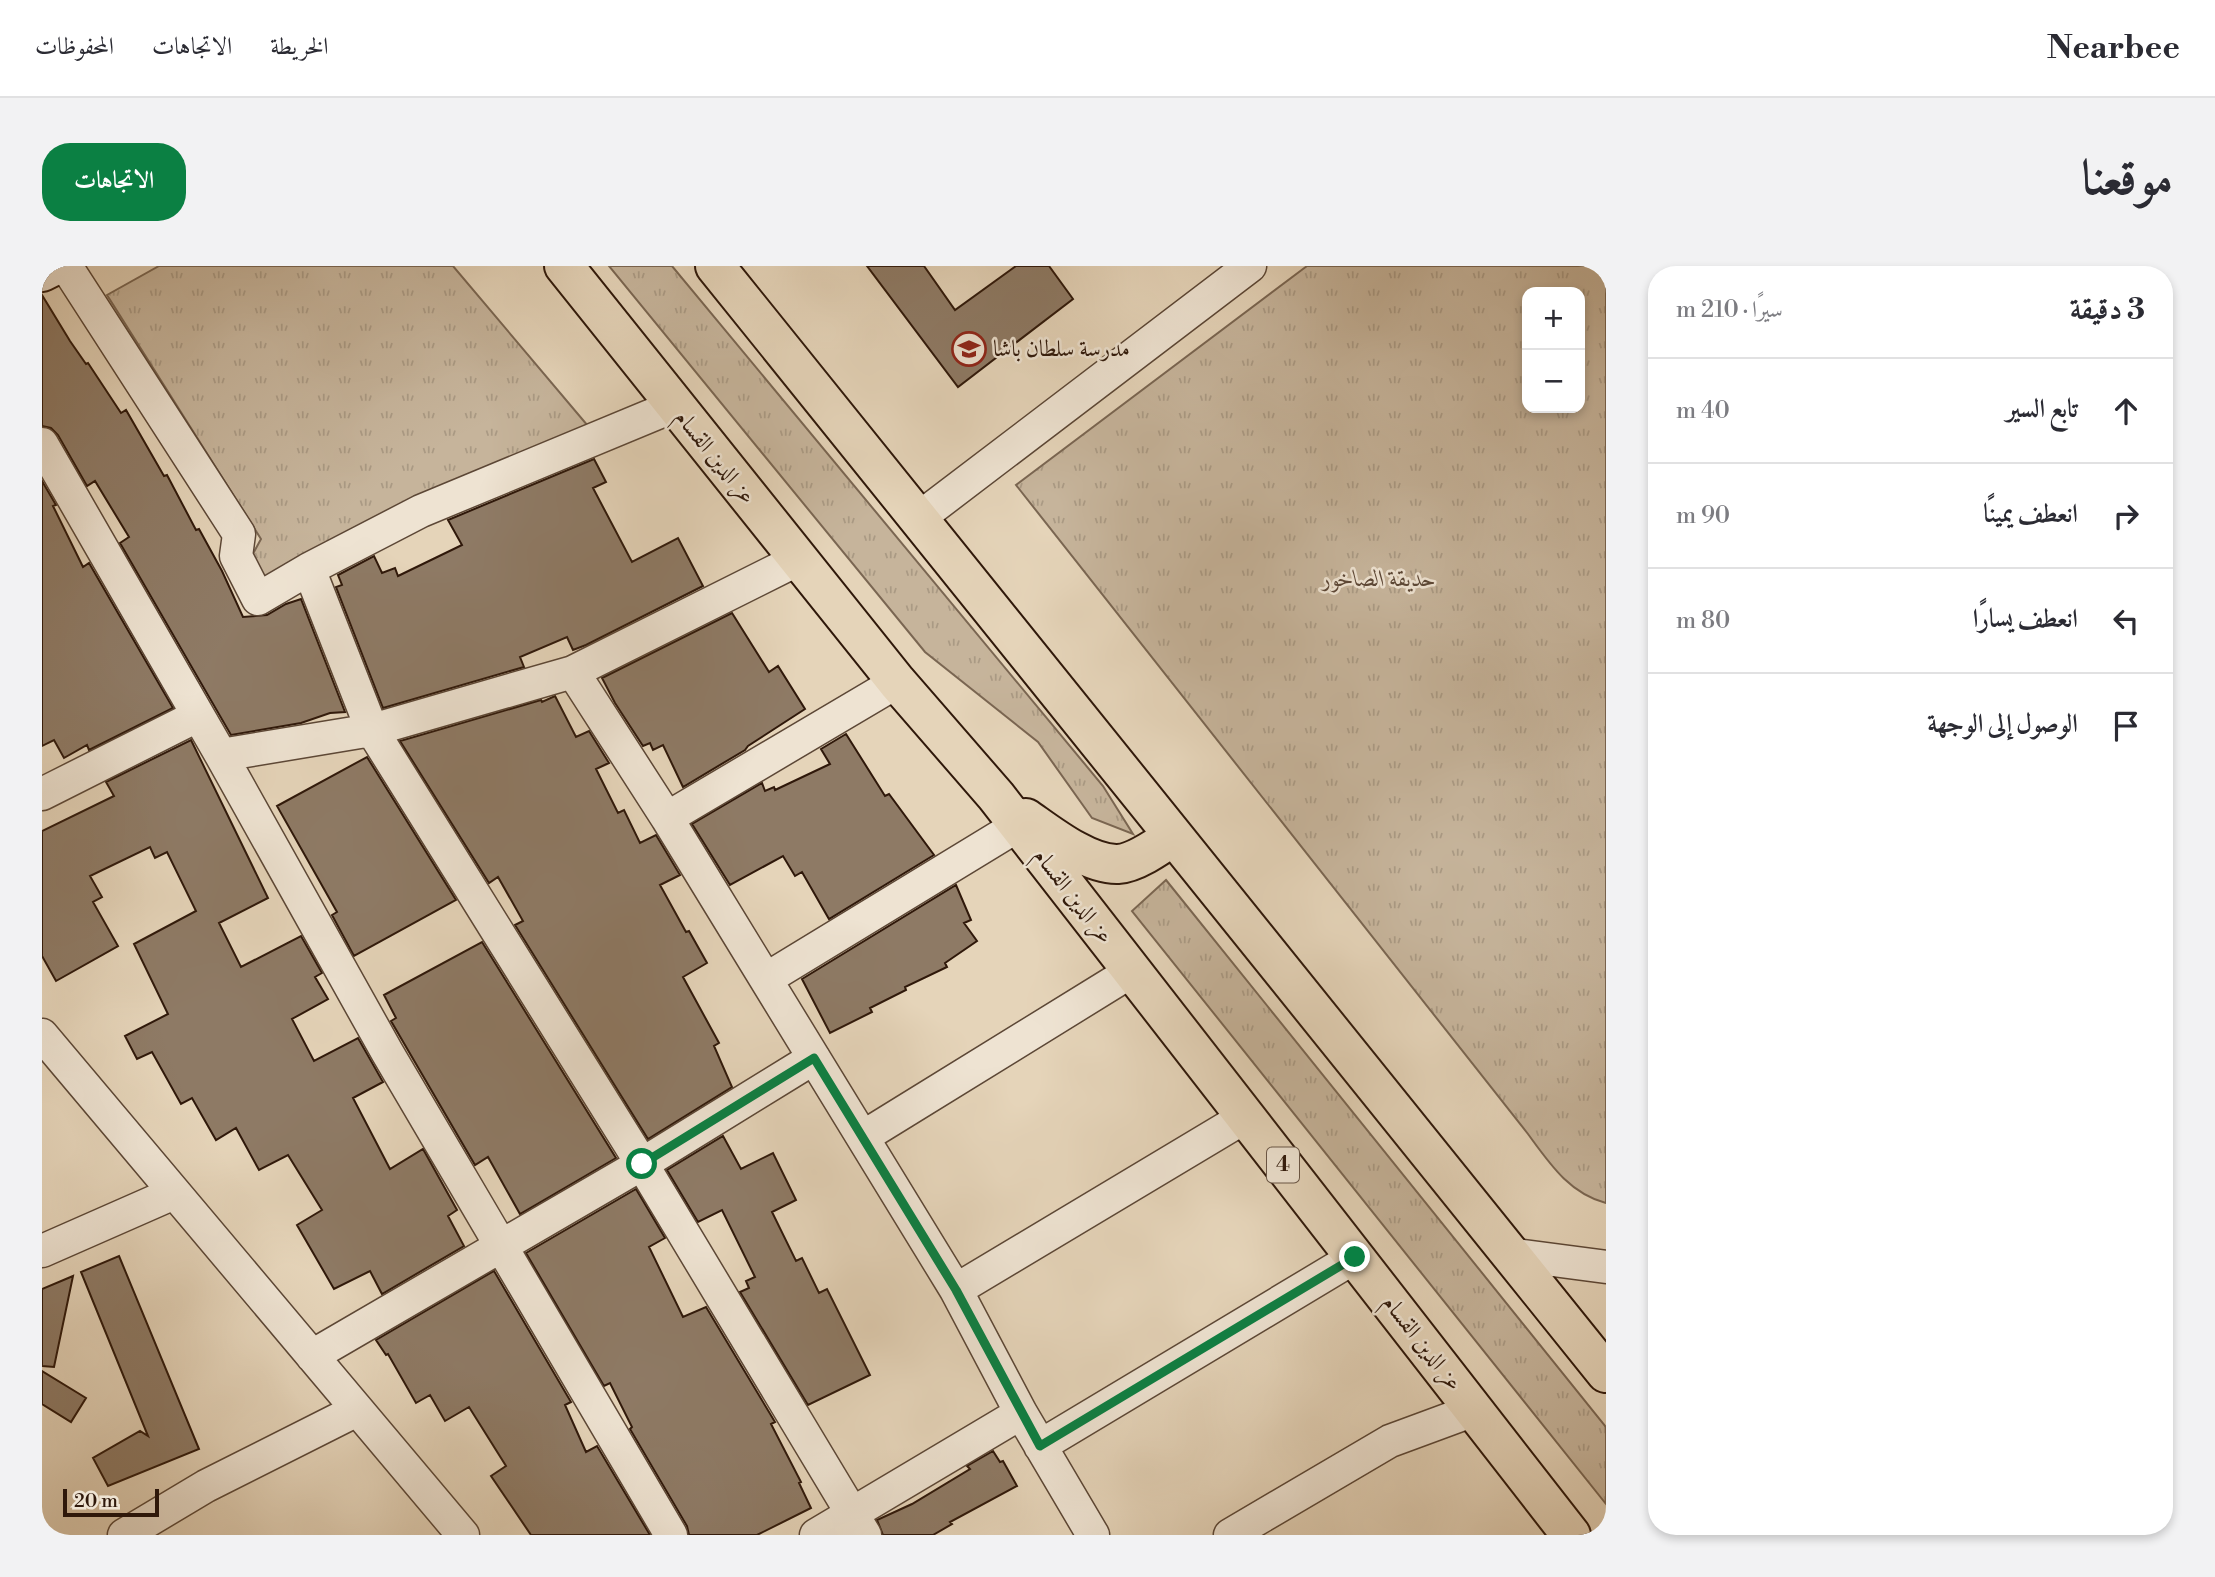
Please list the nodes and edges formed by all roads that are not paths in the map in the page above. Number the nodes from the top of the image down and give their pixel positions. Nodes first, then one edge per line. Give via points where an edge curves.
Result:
1 (54, 266) edge
2 (66, 266) edge
3 (564, 266) edge
4 (715, 266) edge
5 (1250, 266) edge
6 (42, 272) edge
7 (674, 406) junction
8 (42, 444) edge
9 (919, 518) junction
10 (797, 560) junction
11 (309, 569) junction
12 (573, 672) junction
13 (897, 682) junction
14 (197, 716) junction
15 (372, 730) junction
16 (221, 755) junction
17 (42, 794) edge
18 (996, 796) junction
19 (667, 818) junction
20 (1019, 825) junction
21 (1172, 837) junction
22 (1132, 971) junction
23 (765, 979) junction
24 (42, 1035) edge
25 (814, 1058) junction
26 (1245, 1117) junction
27 (863, 1137) junction
28 (642, 1164) junction
29 (174, 1193) junction
30 (500, 1245) junction
31 (42, 1251) edge
32 (1508, 1254) junction
33 (1355, 1257) junction
34 (1606, 1267) edge
35 (956, 1290) junction
36 (312, 1356) junction
37 (1606, 1373) edge
38 (357, 1410) junction
39 (1474, 1410) junction
40 (1021, 1413) junction
41 (1040, 1446) junction
42 (858, 1523) edge
43 (1272, 1525) edge
44 (124, 1535) edge
45 (463, 1535) edge
46 (671, 1535) edge
47 (816, 1535) edge
48 (1093, 1535) edge
49 (1230, 1535) edge
50 (1571, 1535) edge

1 - 6 main road
2 - 11 street via 239,534 236,556 258,599
3 - 7 highway, عز الدين القسام
4 - 9 highway
5 - 9 street
7 - 10 highway, عز الدين القسام
7 - 11 street via 421,511
8 - 14 street
9 - 21 highway
10 - 12 street
10 - 13 highway, عز الدين القسام
11 - 15 street
12 - 15 street
12 - 19 street
13 - 18 highway, عز الدين القسام
13 - 19 street
14 - 16 street
14 - 17 street
15 - 16 street
15 - 28 street
16 - 30 street
18 - 20 highway, عز الدين القسام / 4
18 - 21 highway via 1087,857 1119,864 1151,852
19 - 23 street
20 - 22 highway, عز الدين القسام / 4
20 - 23 street
21 - 32 highway
22 - 26 highway, عز الدين القسام / 4
22 - 27 street
23 - 25 street
24 - 29 street
25 - 27 street
25 - 28 street
26 - 33 highway, عز الدين القسام / 4
26 - 35 street
27 - 35 street
28 - 30 street
28 - 42 street
29 - 31 street
29 - 36 street
30 - 36 street
30 - 46 street
32 - 34 street
32 - 37 highway
33 - 39 highway, عز الدين القسام / 4
33 - 41 street
35 - 40 street
36 - 38 street
38 - 44 street via 205,1486
38 - 45 street
39 - 43 street via 1390,1441
39 - 50 highway, عز الدين القسام / 4
40 - 41 street
40 - 42 street
41 - 48 street
42 - 47 street
43 - 49 street

